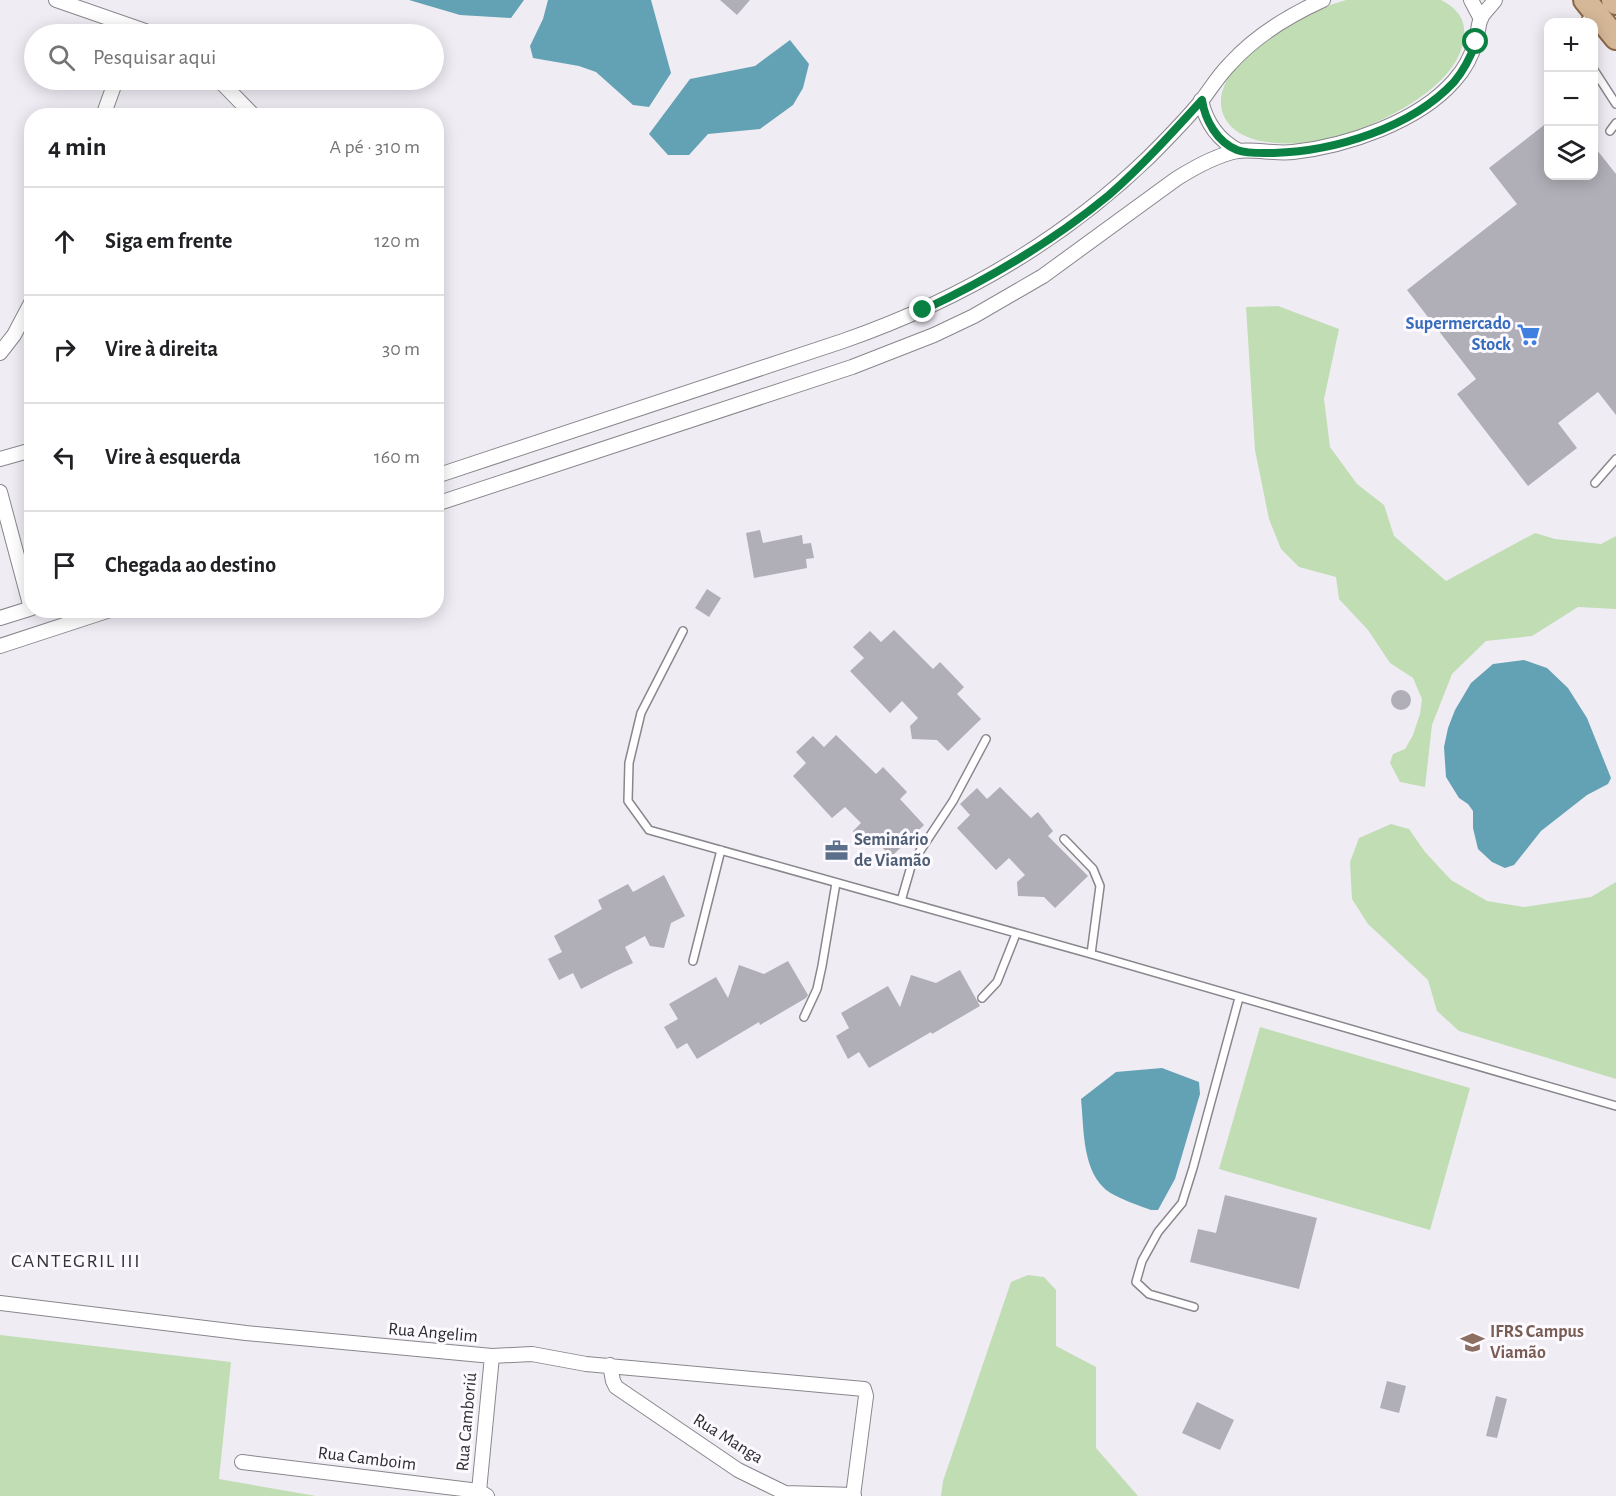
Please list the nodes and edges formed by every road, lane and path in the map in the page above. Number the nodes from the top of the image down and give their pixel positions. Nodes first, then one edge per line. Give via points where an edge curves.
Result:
1 (56, 0) edge
2 (1323, 0) edge
3 (1471, 0) edge
4 (1495, 0) edge
5 (1598, 7) edge
6 (1481, 19) junction
7 (116, 24) edge
8 (1616, 38) edge
9 (1594, 72) edge
10 (112, 90) edge
11 (229, 90) edge
12 (1202, 100) junction
13 (1616, 104) edge
14 (106, 108) edge
15 (246, 108) edge
16 (1616, 123) edge
17 (1610, 131) dead end
18 (1239, 151) junction
19 (24, 325) edge
20 (0, 354) edge
21 (786, 360) junction
22 (795, 385) junction
23 (24, 452) edge
24 (0, 459) edge
25 (1616, 459) edge
26 (444, 473) edge
27 (1595, 483) dead end
28 (0, 492) edge
29 (444, 501) edge
30 (24, 582) edge
31 (24, 610) edge
32 (0, 618) edge
33 (86, 618) edge
34 (683, 631) dead end
35 (0, 646) edge
36 (986, 739) dead end
37 (1064, 839) dead end
38 (721, 850) junction
39 (836, 883) junction
40 (900, 901) junction
41 (1016, 934) junction
42 (1090, 954) junction
43 (693, 961) dead end
44 (982, 998) dead end
45 (1239, 998) junction
46 (804, 1017) dead end
47 (1616, 1106) edge
48 (0, 1303) edge
49 (1194, 1307) dead end
50 (492, 1356) junction
51 (610, 1365) junction
52 (242, 1462) dead end
53 (483, 1493) edge
54 (853, 1496) edge

1 - 7 street
2 - 12 street via 1283,20 1246,47
3 - 6 street
4 - 6 street
5 - 8 main road
6 - 18 street via 1472,53 1453,82 1403,119 1365,136 1316,149 1282,153
9 - 13 lane
10 - 14 street
11 - 15 street
12 - 18 street via 1212,128
12 - 21 street via 1110,194 1028,253 923,310
16 - 17 lane
18 - 22 street via 1197,166 1176,179 1072,257 974,316 893,352
19 - 20 street
21 - 22 street
21 - 26 street
22 - 29 street
23 - 24 street
25 - 27 lane
28 - 30 street
31 - 32 street
33 - 35 street
34 - 38 lane via 640,713 629,763 628,801 649,830
36 - 40 lane via 953,801 912,863
37 - 42 lane via 1093,869 1100,886
38 - 39 lane
38 - 43 lane
39 - 40 lane
39 - 46 lane via 817,989
40 - 41 lane
41 - 42 lane
41 - 44 lane via 998,982
42 - 45 lane
45 - 47 lane
45 - 49 lane via 1182,1203 1158,1232 1136,1282 1149,1294
48 - 50 street, Rua Angelim via 246,1333
50 - 51 street, Rua Angelim via 532,1354
50 - 53 street, Rua Camboriú
51 - 54 street, Rua Manga via 616,1387 738,1470 785,1492
51 - 54 street, Rua Angelim via 864,1389
52 - 53 street, Rua Camboim

